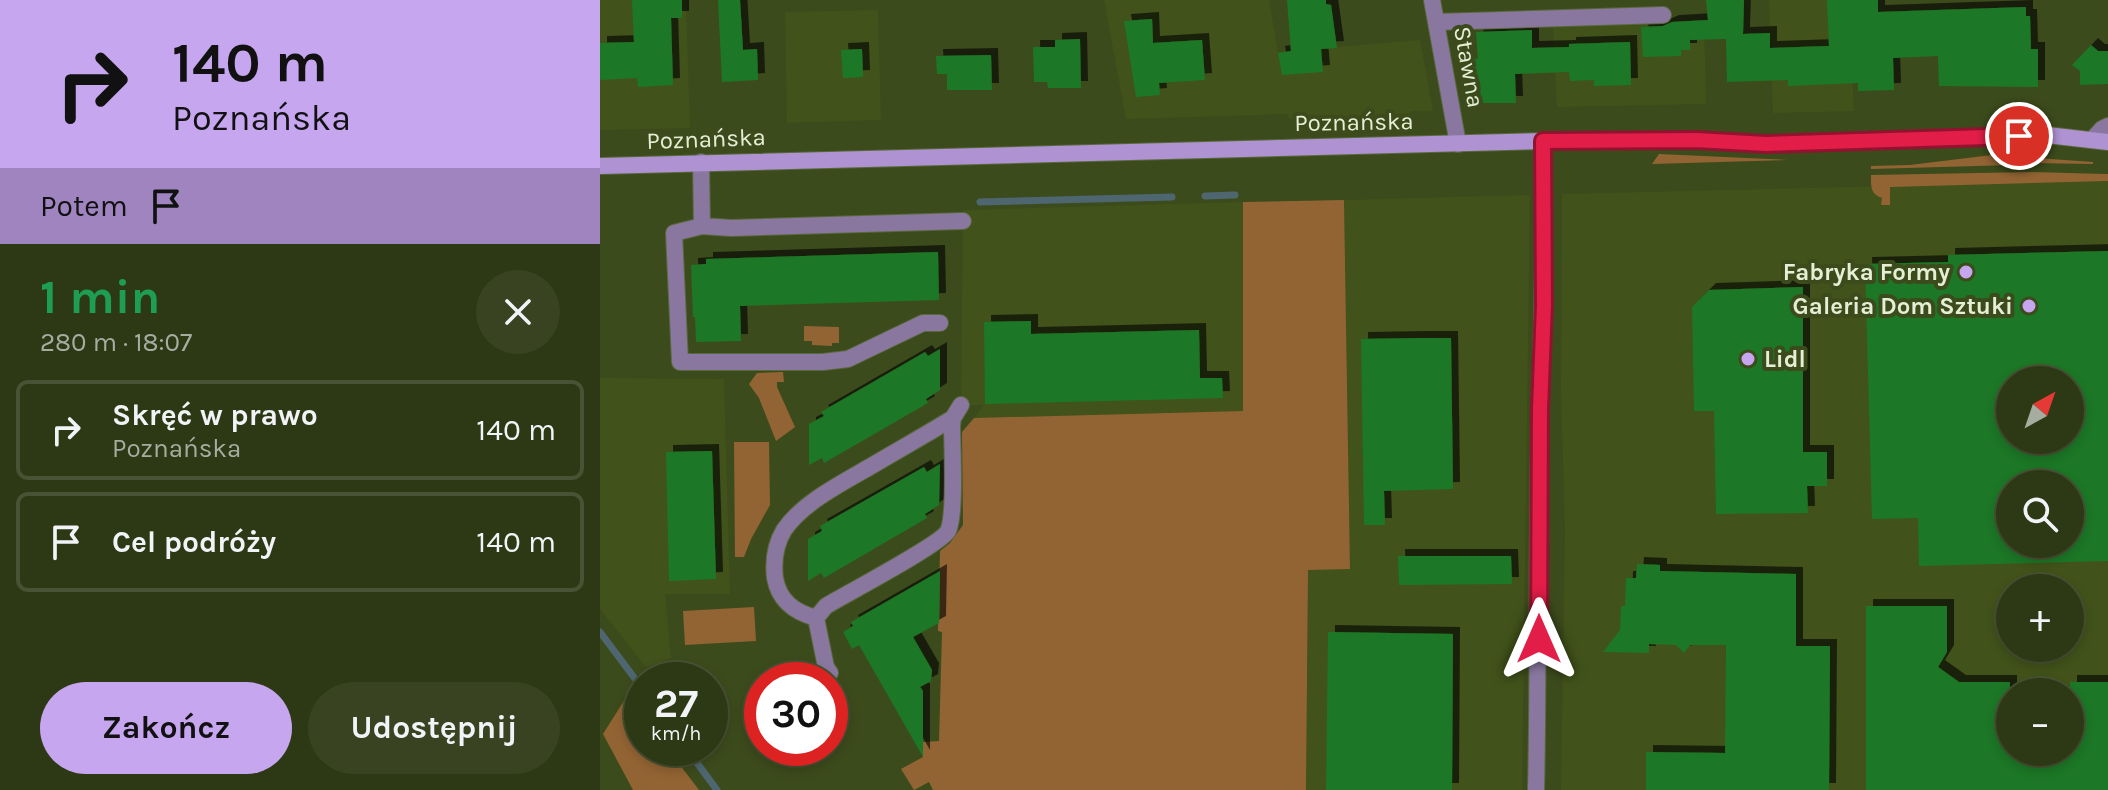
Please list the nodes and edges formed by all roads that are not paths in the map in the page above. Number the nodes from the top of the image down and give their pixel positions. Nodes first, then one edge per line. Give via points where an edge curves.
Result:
1 (1432, 0) edge
2 (1663, 15) dead end
3 (1436, 22) junction
4 (2108, 126) edge
5 (1543, 141) junction
6 (2100, 141) edge
7 (1458, 144) junction
8 (701, 162) junction
9 (600, 166) edge
10 (963, 221) dead end
11 (702, 226) junction
12 (940, 323) dead end
13 (816, 618) junction
14 (825, 662) edge
15 (1536, 790) edge

1 - 3 street, Stawna
2 - 3 street
3 - 7 street, Stawna
4 - 6 street
5 - 6 street, Poznańska via 1766,144 2047,135
5 - 7 street, Poznańska
5 - 15 street
7 - 8 street, Poznańska
8 - 9 street, Poznańska
8 - 11 street
10 - 11 street
11 - 12 street via 674,233 680,362 848,359 923,323
13 - 13 street via 791,608 776,584 776,549 783,533 834,488 957,412 947,533 826,606
13 - 14 street

